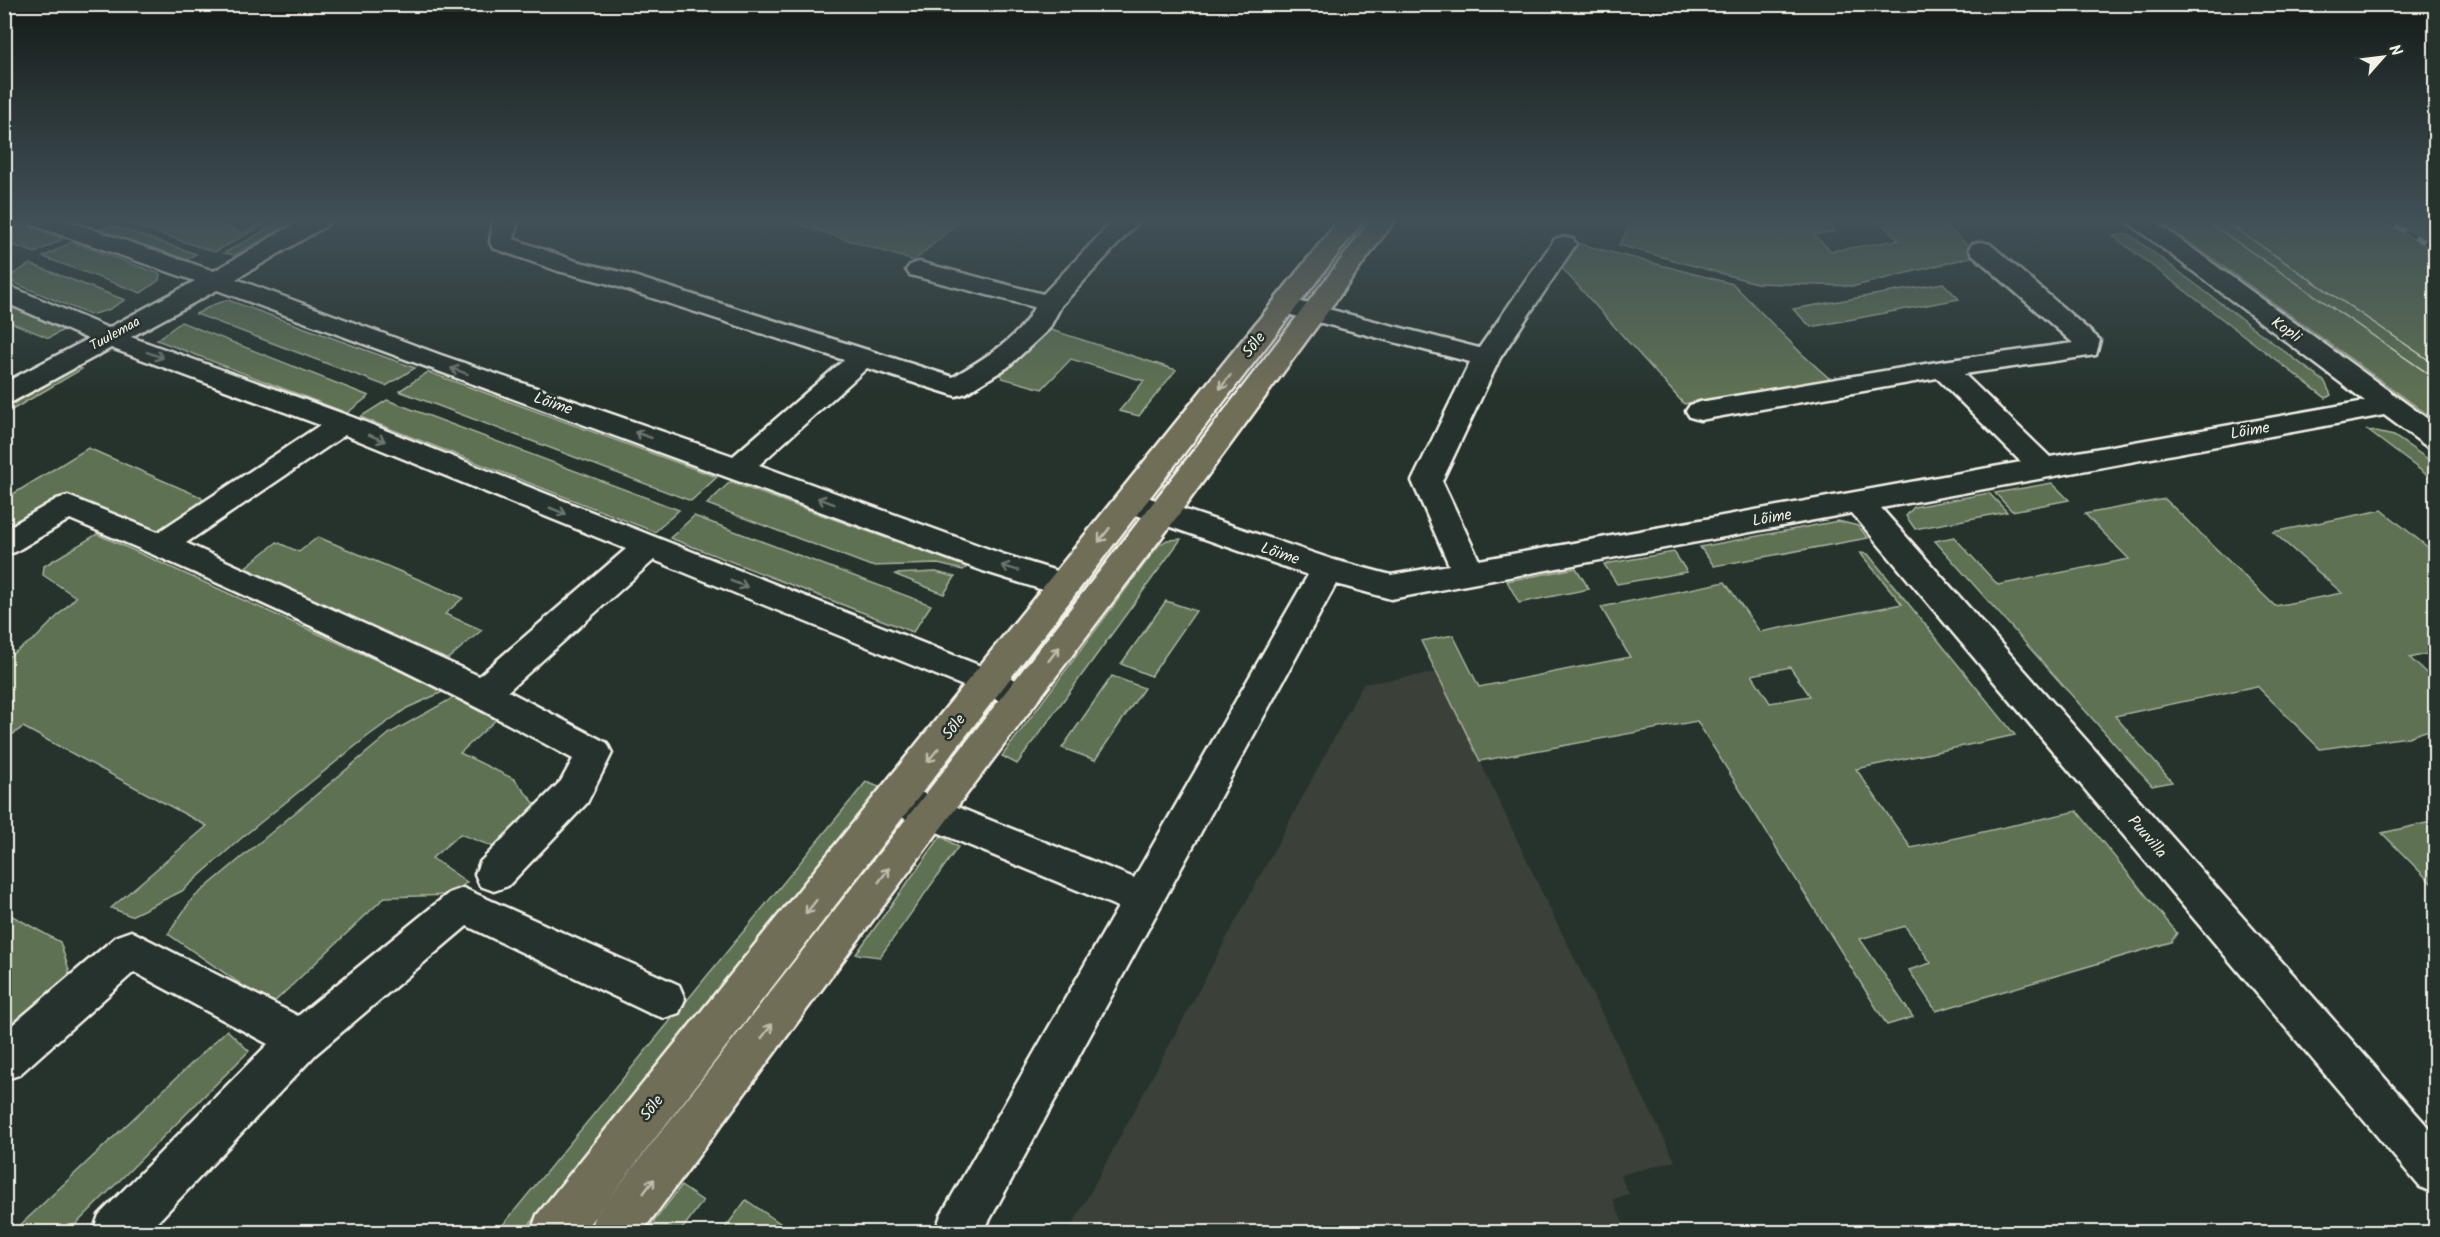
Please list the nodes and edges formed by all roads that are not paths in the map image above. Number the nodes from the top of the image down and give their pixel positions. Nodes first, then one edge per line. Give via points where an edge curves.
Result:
1 (209, 278) edge
2 (220, 278) edge
3 (614, 278) edge
4 (949, 278) edge
5 (1073, 278) edge
6 (1319, 278) edge
7 (1330, 278) edge
8 (1541, 278) edge
9 (2014, 278) edge
10 (2216, 278) edge
11 (216, 280) junction
12 (4, 292) edge
13 (1049, 303) junction
14 (1300, 310) junction
15 (109, 338) junction
16 (1486, 358) junction
17 (861, 359) junction
18 (1943, 369) junction
19 (4, 395) edge
20 (2390, 405) junction
21 (1700, 411) dead end
22 (342, 423) junction
23 (2436, 439) edge
24 (738, 468) junction
25 (2044, 468) junction
26 (1130, 502) junction
27 (1859, 502) junction
28 (1163, 514) junction
29 (4, 544) edge
30 (161, 545) junction
31 (648, 548) junction
32 (1327, 570) junction
33 (1469, 573) junction
34 (1065, 585) junction
35 (989, 683) junction
36 (483, 693) junction
37 (1022, 696) junction
38 (897, 799) junction
39 (931, 813) junction
40 (494, 874) dead end
41 (1144, 900) junction
42 (664, 999) dead end
43 (301, 1040) junction
44 (4, 1060) edge
45 (2436, 1171) edge
46 (116, 1233) edge
47 (554, 1233) edge
48 (613, 1233) edge
49 (958, 1233) edge

1 - 11 street, Lõime
2 - 11 street, Tuulemaa
3 - 17 street
4 - 13 street
5 - 13 street
6 - 14 main road, Sõle
7 - 14 main road, Sõle
8 - 16 street
9 - 18 street via 2087,340 2086,349
10 - 20 street, Kopli
11 - 15 street, Tuulemaa
24 -> 11 street, Lõime via 431,361
12 - 15 street
13 - 17 street via 1040,323 998,361 956,387
14 - 16 street
14 -> 26 main road, Sõle
14 - 28 main road, Sõle
15 - 19 street, Tuulemaa
15 -> 22 street
16 - 33 street via 1427,481
17 - 24 street
18 - 21 street
18 - 25 street
20 - 23 street, Kopli
20 - 25 street, Lõime
22 - 30 street
22 -> 31 street
34 -> 24 street, Lõime via 994,563
25 - 27 street, Lõime
26 - 28 street, Lõime
26 -> 34 main road, Sõle
27 - 33 street, Lõime
27 - 45 street, Puuvilla
28 - 32 street, Lõime
37 -> 28 main road, Sõle
29 - 30 street via 68,506
30 - 36 street
31 -> 35 street
31 - 36 street
32 - 33 street, Lõime via 1391,587
32 - 41 street
34 - 35 main road, Sõle
35 - 37 street
35 -> 38 main road, Sõle
36 - 40 street via 594,753 574,792
37 - 39 main road, Sõle
38 - 39 street
38 -> 47 main road, Sõle
39 - 41 street
48 -> 39 main road, Sõle
41 - 49 street
42 - 43 street via 463,905
43 - 44 street via 131,949
43 - 46 street

